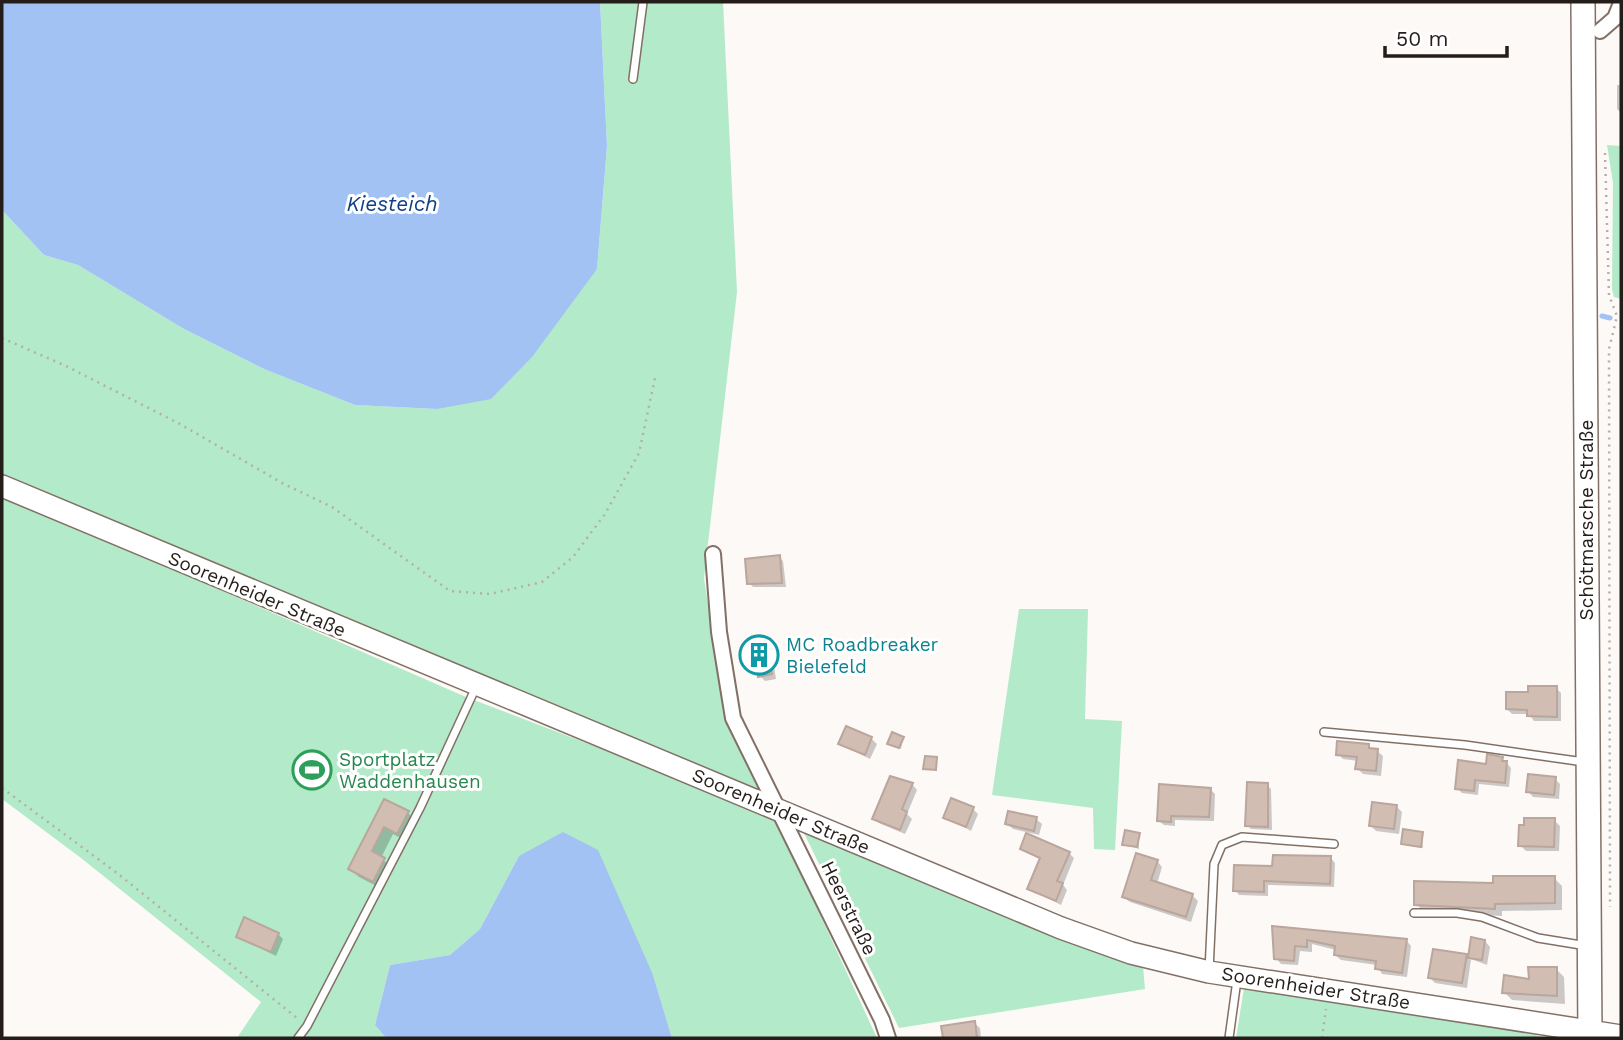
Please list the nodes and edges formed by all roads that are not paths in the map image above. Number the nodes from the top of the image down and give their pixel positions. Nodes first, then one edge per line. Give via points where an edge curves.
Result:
1 (643, 2) edge
2 (1583, 2) edge
3 (1621, 3) edge
4 (1600, 31) dead end
5 (634, 79) dead end
6 (3, 491) edge
7 (713, 554) dead end
8 (476, 686) junction
9 (1324, 732) dead end
10 (1587, 762) junction
11 (781, 810) junction
12 (1334, 844) dead end
13 (1414, 913) dead end
14 (1589, 946) junction
15 (1209, 972) junction
16 (1238, 977) junction
17 (1590, 1034) edge
18 (1621, 1035) edge
19 (298, 1038) edge
20 (888, 1038) edge
21 (1229, 1038) edge

1 - 5 lane
2 - 10 main road, Schötmarsche Straße
3 - 4 street via 1615,18
6 - 8 main road, Soorenheider Straße
7 - 11 street, Heerstraße via 733,718
8 - 11 main road, Soorenheider Straße
8 - 19 lane via 421,808
9 - 10 lane
10 - 14 main road, Schötmarsche Straße
11 - 15 main road, Soorenheider Straße via 1061,928 1131,953
11 - 20 street, Heerstraße
12 - 15 lane via 1242,838 1222,845 1214,864
13 - 14 lane via 1482,917 1538,938
14 - 17 main road, Schötmarsche Straße
15 - 16 main road, Soorenheider Straße
16 - 17 main road, Soorenheider Straße
16 - 21 lane
17 - 18 main road, Soorenheider Straße

